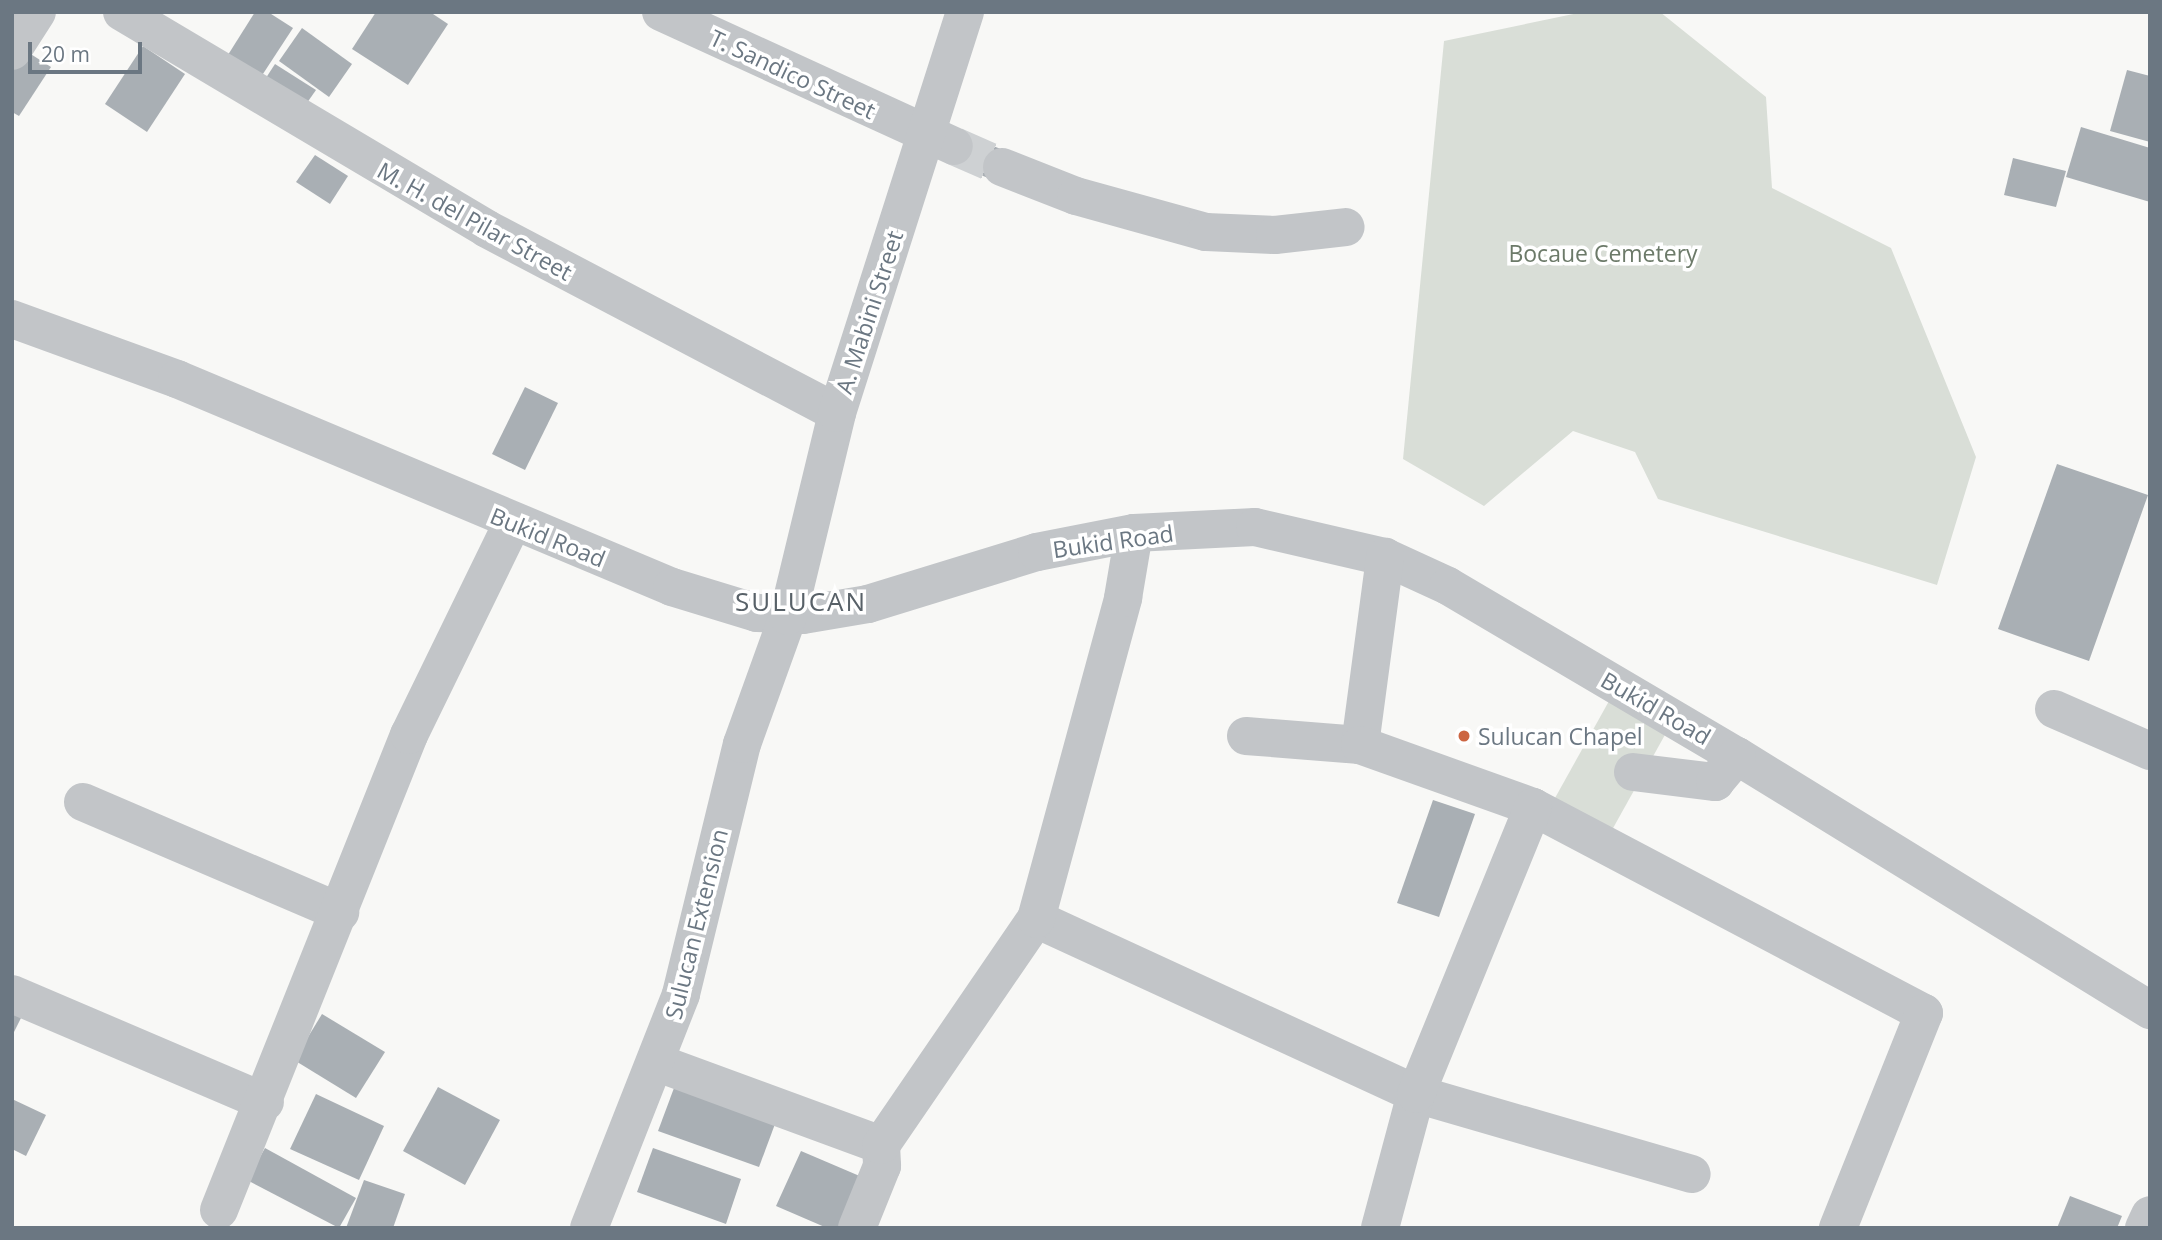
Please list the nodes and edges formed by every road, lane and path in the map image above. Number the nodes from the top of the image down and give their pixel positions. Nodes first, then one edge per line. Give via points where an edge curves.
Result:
1 (37, 12) edge
2 (122, 12) edge
3 (661, 12) edge
4 (965, 12) edge
5 (12, 51) edge
6 (940, 141) junction
7 (1002, 167) tunnel mouth
8 (1346, 227) dead end
9 (14, 324) edge
10 (837, 413) junction
11 (512, 524) junction
12 (1134, 533) junction
13 (1385, 557) junction
14 (788, 616) junction
15 (2053, 709) dead end
16 (1246, 736) dead end
17 (1360, 745) junction
18 (2150, 751) edge
19 (1737, 756) junction
20 (1633, 772) dead end
21 (83, 802) dead end
22 (1533, 807) junction
23 (340, 912) junction
24 (1035, 919) junction
25 (12, 994) edge
26 (2150, 1010) edge
27 (658, 1063) junction
28 (1416, 1094) junction
29 (265, 1102) junction
30 (881, 1145) junction
31 (1692, 1174) dead end
32 (219, 1210) dead end
33 (2150, 1215) edge
34 (589, 1228) edge
35 (858, 1228) edge
36 (1380, 1228) edge
37 (1838, 1228) edge
38 (2144, 1228) edge

1 - 5 street
2 - 10 street, M. H. del Pilar Street via 396,178
3 - 6 street, T. Sandico Street
4 - 6 street, A. Mabini Street
6 - 10 street, A. Mabini Street
7 - 8 street via 1088,200 1206,232 1275,235
9 - 11 street, Bukid Road via 177,379
10 - 14 street, A. Mabini Street
11 - 14 street, Bukid Road via 672,587
11 - 23 street via 410,735
12 - 13 street, Bukid Road via 1255,527
12 - 14 street, Bukid Road via 1037,551 868,604
12 - 24 street via 1123,598
13 - 17 street
13 - 19 street, Bukid Road via 1448,586
14 - 27 street, Sulucan Extension via 742,744
15 - 18 street
16 - 17 street
17 - 22 street
19 - 20 street via 1715,782
19 - 26 street, Bukid Road
21 - 23 street
22 - 28 street
22 - 37 street via 1924,1013
23 - 29 street
24 - 28 street
24 - 30 street
25 - 29 street
27 - 30 street
27 - 34 street, Sulucan Extension
28 - 31 street
28 - 36 street
29 - 32 street
30 - 35 street via 882,1166
33 - 38 street

